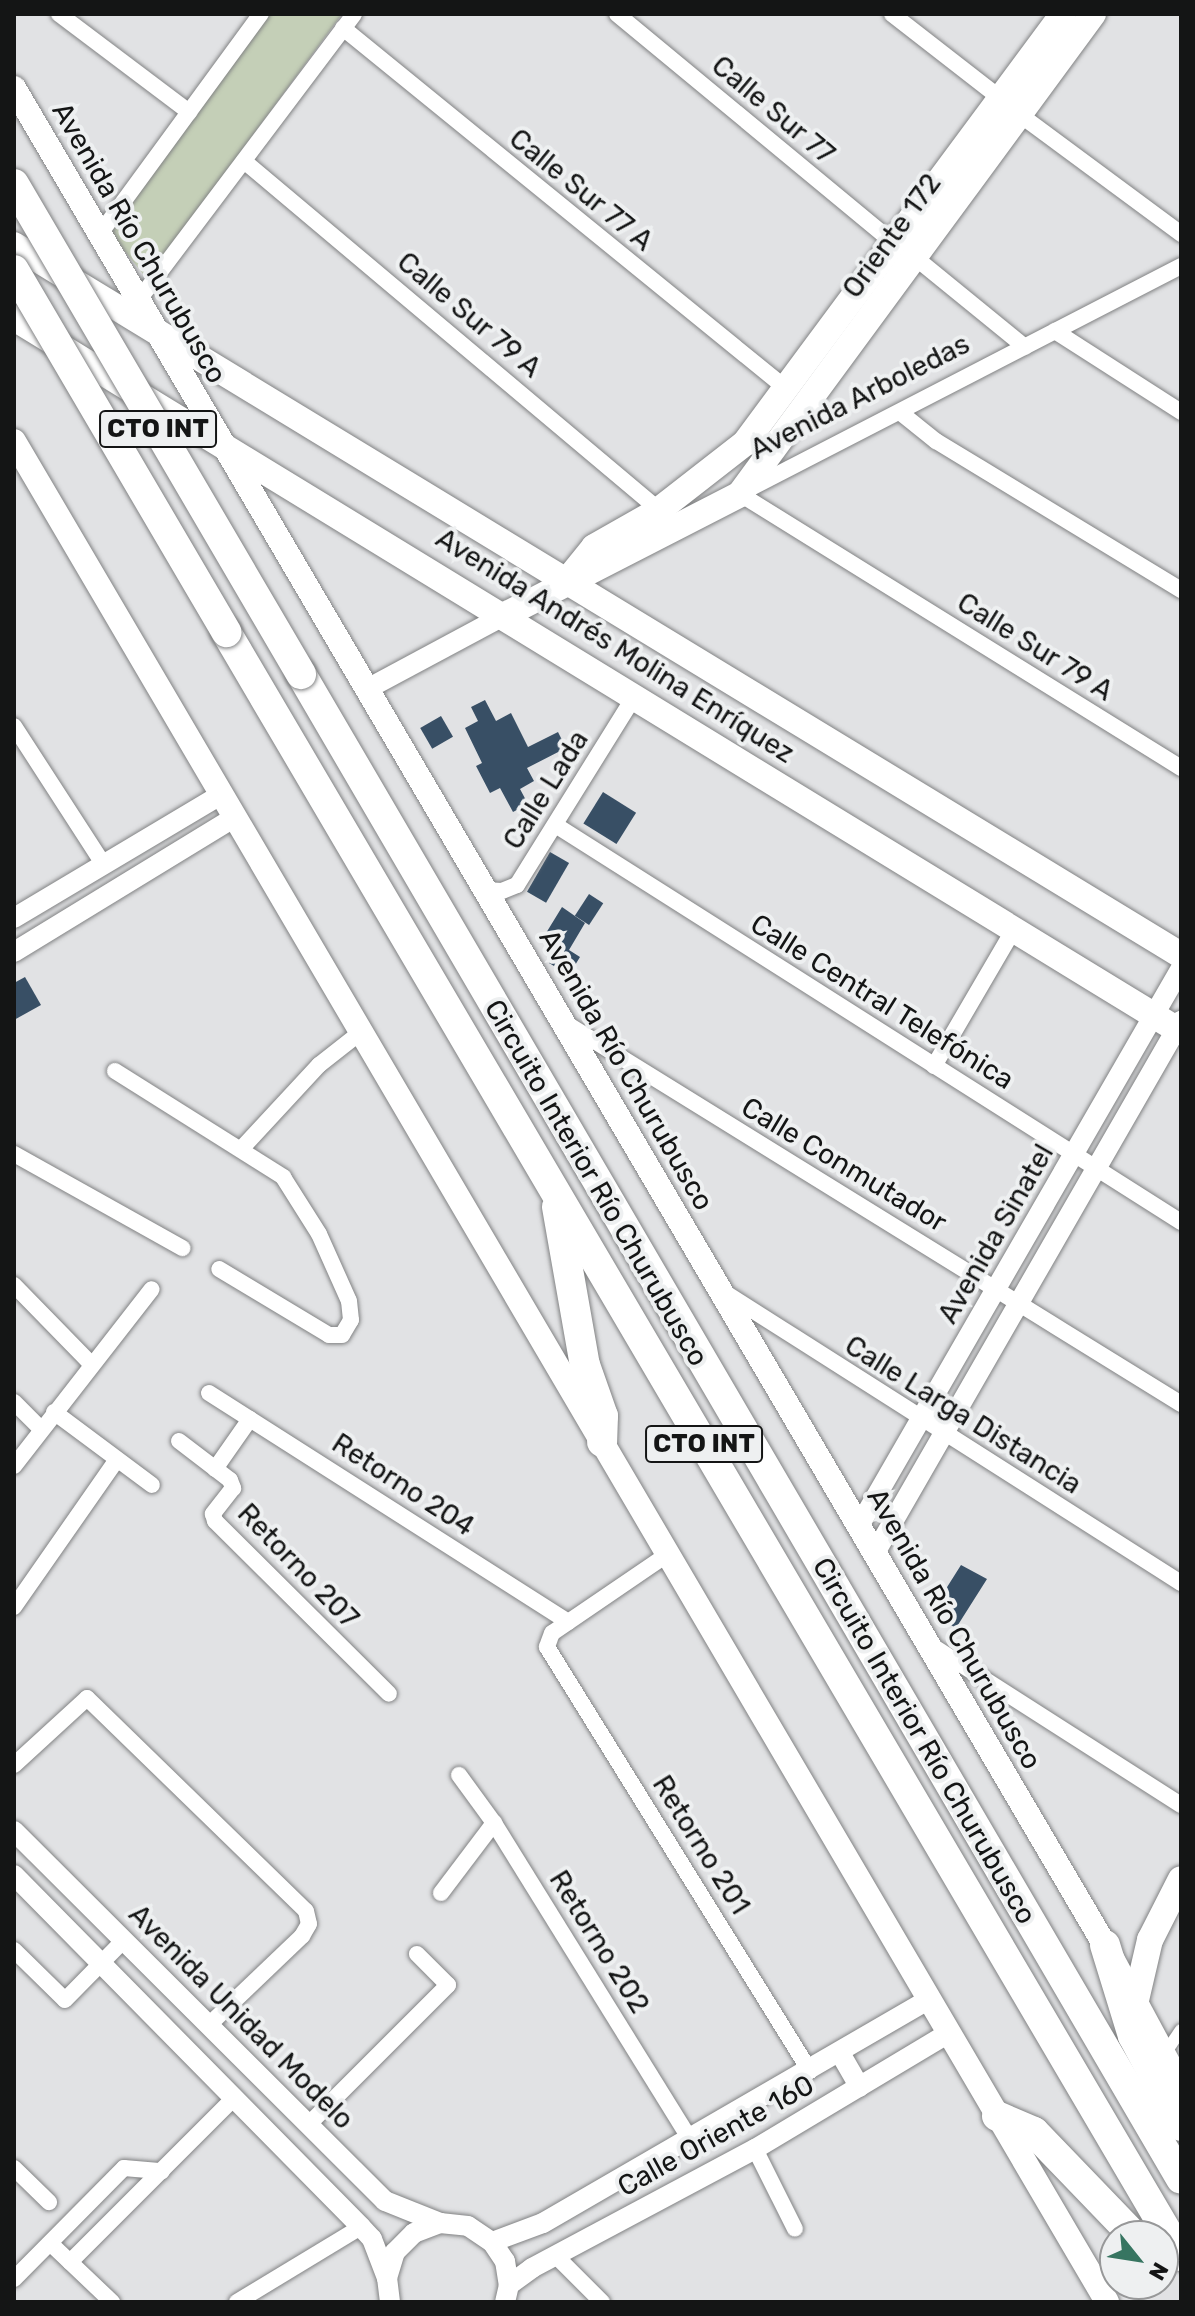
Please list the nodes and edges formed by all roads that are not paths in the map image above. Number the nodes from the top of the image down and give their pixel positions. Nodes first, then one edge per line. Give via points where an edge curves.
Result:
1 (59, 14) edge
2 (261, 14) edge
3 (617, 14) edge
4 (892, 14) edge
5 (1063, 14) edge
6 (1093, 14) edge
7 (348, 21) edge
8 (14, 88) edge
9 (1010, 106) junction
10 (189, 112) junction
11 (244, 161) junction
12 (14, 184) edge
13 (1181, 234) edge
14 (99, 235) junction
15 (14, 245) edge
16 (907, 252) junction
17 (1181, 266) edge
18 (14, 270) edge
19 (138, 301) junction
20 (14, 318) edge
21 (1055, 331) junction
22 (158, 334) junction
23 (1025, 347) junction
24 (788, 390) junction
25 (1181, 412) edge
26 (901, 413) junction
27 (14, 441) edge
28 (224, 445) junction
29 (704, 478) joint
30 (740, 494) junction
31 (659, 510) junction
32 (566, 581) junction
33 (1181, 590) edge
34 (505, 615) junction
35 (367, 689) junction
36 (636, 694) junction
37 (14, 726) edge
38 (1181, 768) edge
39 (222, 794) junction
40 (235, 817) junction
41 (557, 826) junction
42 (104, 865) junction
43 (485, 890) junction
44 (14, 918) edge
45 (1013, 931) junction
46 (14, 952) edge
47 (1181, 955) edge
48 (1181, 968) edge
49 (1153, 1015) junction
50 (562, 1020) junction
51 (1180, 1027) edge
52 (361, 1032) junction
53 (934, 1066) junction
54 (115, 1071) dead end
55 (243, 1147) junction
56 (14, 1154) edge
57 (1074, 1155) junction
58 (1097, 1169) junction
59 (554, 1189) junction
60 (1181, 1222) edge
61 (182, 1248) dead end
62 (219, 1269) dead end
63 (14, 1285) edge
64 (152, 1289) dead end
65 (720, 1289) junction
66 (997, 1289) junction
67 (1021, 1303) junction
68 (90, 1363) junction
69 (209, 1393) dead end
70 (14, 1402) edge
71 (1181, 1404) edge
72 (54, 1412) junction
73 (921, 1418) junction
74 (250, 1419) junction
75 (41, 1429) junction
76 (944, 1433) junction
77 (179, 1441) dead end
78 (602, 1442) junction
79 (115, 1462) junction
80 (14, 1466) edge
81 (215, 1469) junction
82 (152, 1485) dead end
83 (859, 1526) junction
84 (875, 1553) junction
85 (668, 1554) junction
86 (1181, 1583) edge
87 (14, 1607) edge
88 (568, 1622) junction
89 (926, 1641) junction
90 (389, 1694) dead end
91 (14, 1765) edge
92 (459, 1775) dead end
93 (1181, 1805) edge
94 (494, 1823) junction
95 (14, 1831) edge
96 (14, 1875) edge
97 (1178, 1891) edge
98 (441, 1893) dead end
99 (124, 1940) junction
100 (1105, 1945) junction
101 (14, 1950) edge
102 (417, 1954) dead end
103 (102, 1962) junction
104 (929, 1999) junction
105 (1136, 2000) junction
106 (209, 2025) junction
107 (1181, 2030) edge
108 (949, 2033) junction
109 (840, 2053) junction
110 (1164, 2055) junction
111 (810, 2071) junction
112 (1181, 2086) edge
113 (860, 2087) junction
114 (235, 2097) junction
115 (997, 2116) junction
116 (308, 2125) junction
117 (1181, 2126) edge
118 (690, 2139) junction
119 (755, 2149) junction
120 (14, 2168) edge
121 (162, 2171) junction
122 (1181, 2179) edge
123 (49, 2202) dead end
124 (1119, 2220) edge
125 (440, 2223) junction
126 (361, 2227) junction
127 (795, 2229) dead end
128 (492, 2242) junction
129 (50, 2243) junction
130 (556, 2256) junction
131 (1181, 2256) edge
132 (70, 2262) junction
133 (387, 2278) junction
134 (14, 2279) edge
135 (507, 2293) edge
136 (112, 2302) edge
137 (237, 2302) edge
138 (390, 2302) edge
139 (602, 2302) edge
140 (1107, 2302) edge

1 - 10 street
2 - 10 street
3 - 16 street, Calle Sur 77
4 - 9 street
5 - 9 main road, Oriente 172
6 - 9 main road, Oriente 172
7 - 11 street
7 - 24 street, Calle Sur 77 A
8 - 14 main road, Avenida Río Churubusco / CTO INT
9 - 13 street
9 - 16 main road, Oriente 172
10 - 14 street
11 - 19 street
11 - 31 street, Calle Sur 79 A
12 - 122 highway, Circuito Interior Río Churubusco / CTO INT, bridge
14 - 19 main road, Avenida Río Churubusco / CTO INT
15 - 22 main road, Avenida Andrés Molina Enríquez
16 - 23 street, Calle Sur 77
16 - 24 main road, Oriente 172
16 - 30 main road, Oriente 172
17 - 21 street, Avenida Arboledas
18 - 59 highway, Circuito Interior Río Churubusco / CTO INT, bridge
19 - 22 main road, Avenida Río Churubusco / CTO INT
20 - 28 main road, Avenida Andrés Molina Enríquez
21 - 23 street, Avenida Arboledas
21 - 25 street
22 - 28 main road, Avenida Río Churubusco / CTO INT
22 - 32 main road, Avenida Andrés Molina Enríquez
23 - 26 street, Avenida Arboledas
24 - 29 main road, Oriente 172 via 745,443
26 - 30 street, Avenida Arboledas
26 - 33 street via 936,441
27 - 39 main road, CTO INT
28 - 34 main road, Avenida Andrés Molina Enríquez
28 - 35 main road, Avenida Río Churubusco / CTO INT
29 - 31 main road, Avenida Arboledas
30 - 32 main road, Avenida Arboledas via 628,555
30 - 38 street, Calle Sur 79 A
31 - 32 main road, Avenida Arboledas via 594,547
32 - 34 main road, Avenida Arboledas
32 - 47 main road, Avenida Andrés Molina Enríquez
34 - 35 street, Avenida Arboledas
34 - 36 main road, Avenida Andrés Molina Enríquez
35 - 43 main road, Avenida Río Churubusco / CTO INT
36 - 41 street, Calle Lada
36 - 45 main road, Avenida Andrés Molina Enríquez
37 - 42 street
39 - 40 main road, CTO INT
39 - 42 street
40 - 46 street
40 - 52 main road, CTO INT
41 - 43 street, Calle Lada via 517,885
41 - 53 street, Calle Central Telefónica
42 - 44 street
43 - 50 main road, Avenida Río Churubusco / CTO INT
45 - 49 main road, Avenida Andrés Molina Enríquez
45 - 53 street
48 - 49 street, Avenida Sinatel
49 - 51 main road, Avenida Andrés Molina Enríquez
49 - 57 street, Avenida Sinatel
50 - 65 main road, Avenida Río Churubusco / CTO INT
50 - 66 street, Calle Conmutador
51 - 58 street, Avenida Sinatel
52 - 55 street via 319,1065
52 - 78 main road, CTO INT
53 - 57 street, Calle Central Telefónica
54 - 55 street
55 - 62 street via 283,1177 319,1234 349,1301 351,1320 342,1335 329,1335
56 - 61 street
57 - 58 street, Calle Central Telefónica
57 - 66 street, Avenida Sinatel
58 - 60 street, Calle Central Telefónica
58 - 67 street, Avenida Sinatel
59 - 78 highway via 585,1365 603,1416
59 - 131 highway, Circuito Interior Río Churubusco / CTO INT
63 - 68 street
64 - 68 street
65 - 73 street, Calle Larga Distancia
65 - 83 main road, Avenida Río Churubusco / CTO INT
66 - 67 street, Calle Conmutador
66 - 73 street, Avenida Sinatel
67 - 71 street, Calle Conmutador
67 - 76 street, Avenida Sinatel
68 - 72 street
69 - 74 street, Retorno 204
70 - 75 street
72 - 75 street
72 - 79 street
73 - 76 street, Calle Larga Distancia
73 - 83 street, Avenida Sinatel
74 - 81 street
74 - 88 street, Retorno 204
75 - 80 street
76 - 84 street, Avenida Sinatel
76 - 86 street, Calle Larga Distancia
77 - 81 street
78 - 85 main road, CTO INT
79 - 82 street
79 - 87 street
81 - 90 street, Retorno 207 via 233,1488 213,1514 215,1521
83 - 84 main road, Avenida Río Churubusco / CTO INT
84 - 89 main road, Avenida Río Churubusco / CTO INT
85 - 88 street
85 - 104 main road, CTO INT
88 - 111 street, Retorno 201 via 552,1633 547,1647
89 - 93 street
89 - 100 main road, Avenida Río Churubusco / CTO INT
91 - 106 street via 87,1698 306,1911 309,1924 302,1936
92 - 94 street, Retorno 202
94 - 98 street
94 - 118 street, Retorno 202
95 - 99 street, Avenida Unidad Modelo
96 - 103 street
97 - 105 main road via 1141,1967
99 - 103 street
99 - 106 street, Avenida Unidad Modelo
100 - 105 main road, Avenida Río Churubusco / CTO INT
100 - 117 highway via 1133,2036
101 - 103 street via 65,2000
102 - 116 street via 448,1985
103 - 114 street
104 - 108 main road, CTO INT
104 - 109 street, Calle Oriente 160
105 - 110 main road, Avenida Río Churubusco / CTO INT
106 - 116 street, Avenida Unidad Modelo
107 - 110 street
108 - 113 street, Calle Oriente 160
108 - 115 main road, CTO INT
109 - 111 street, Calle Oriente 160
109 - 113 street
110 - 112 main road, Avenida Río Churubusco / CTO INT
111 - 118 street, Calle Oriente 160
113 - 119 street, Calle Oriente 160
114 - 121 street
114 - 126 street
115 - 124 highway via 1034,2132
115 - 140 main road, CTO INT
116 - 125 street, Avenida Unidad Modelo via 385,2201
118 - 128 street, Calle Oriente 160 via 543,2223
119 - 127 street
119 - 130 street, Calle Oriente 160
120 - 123 street
121 - 129 street via 124,2168
121 - 132 street
125 - 128 street, Avenida Unidad Modelo via 468,2226
125 - 133 street via 414,2233 395,2252
126 - 133 street via 372,2239
126 - 137 street
128 - 135 street via 505,2261
129 - 132 street
129 - 134 street
130 - 135 street, Calle Oriente 160
130 - 139 street
132 - 136 street
133 - 138 street

